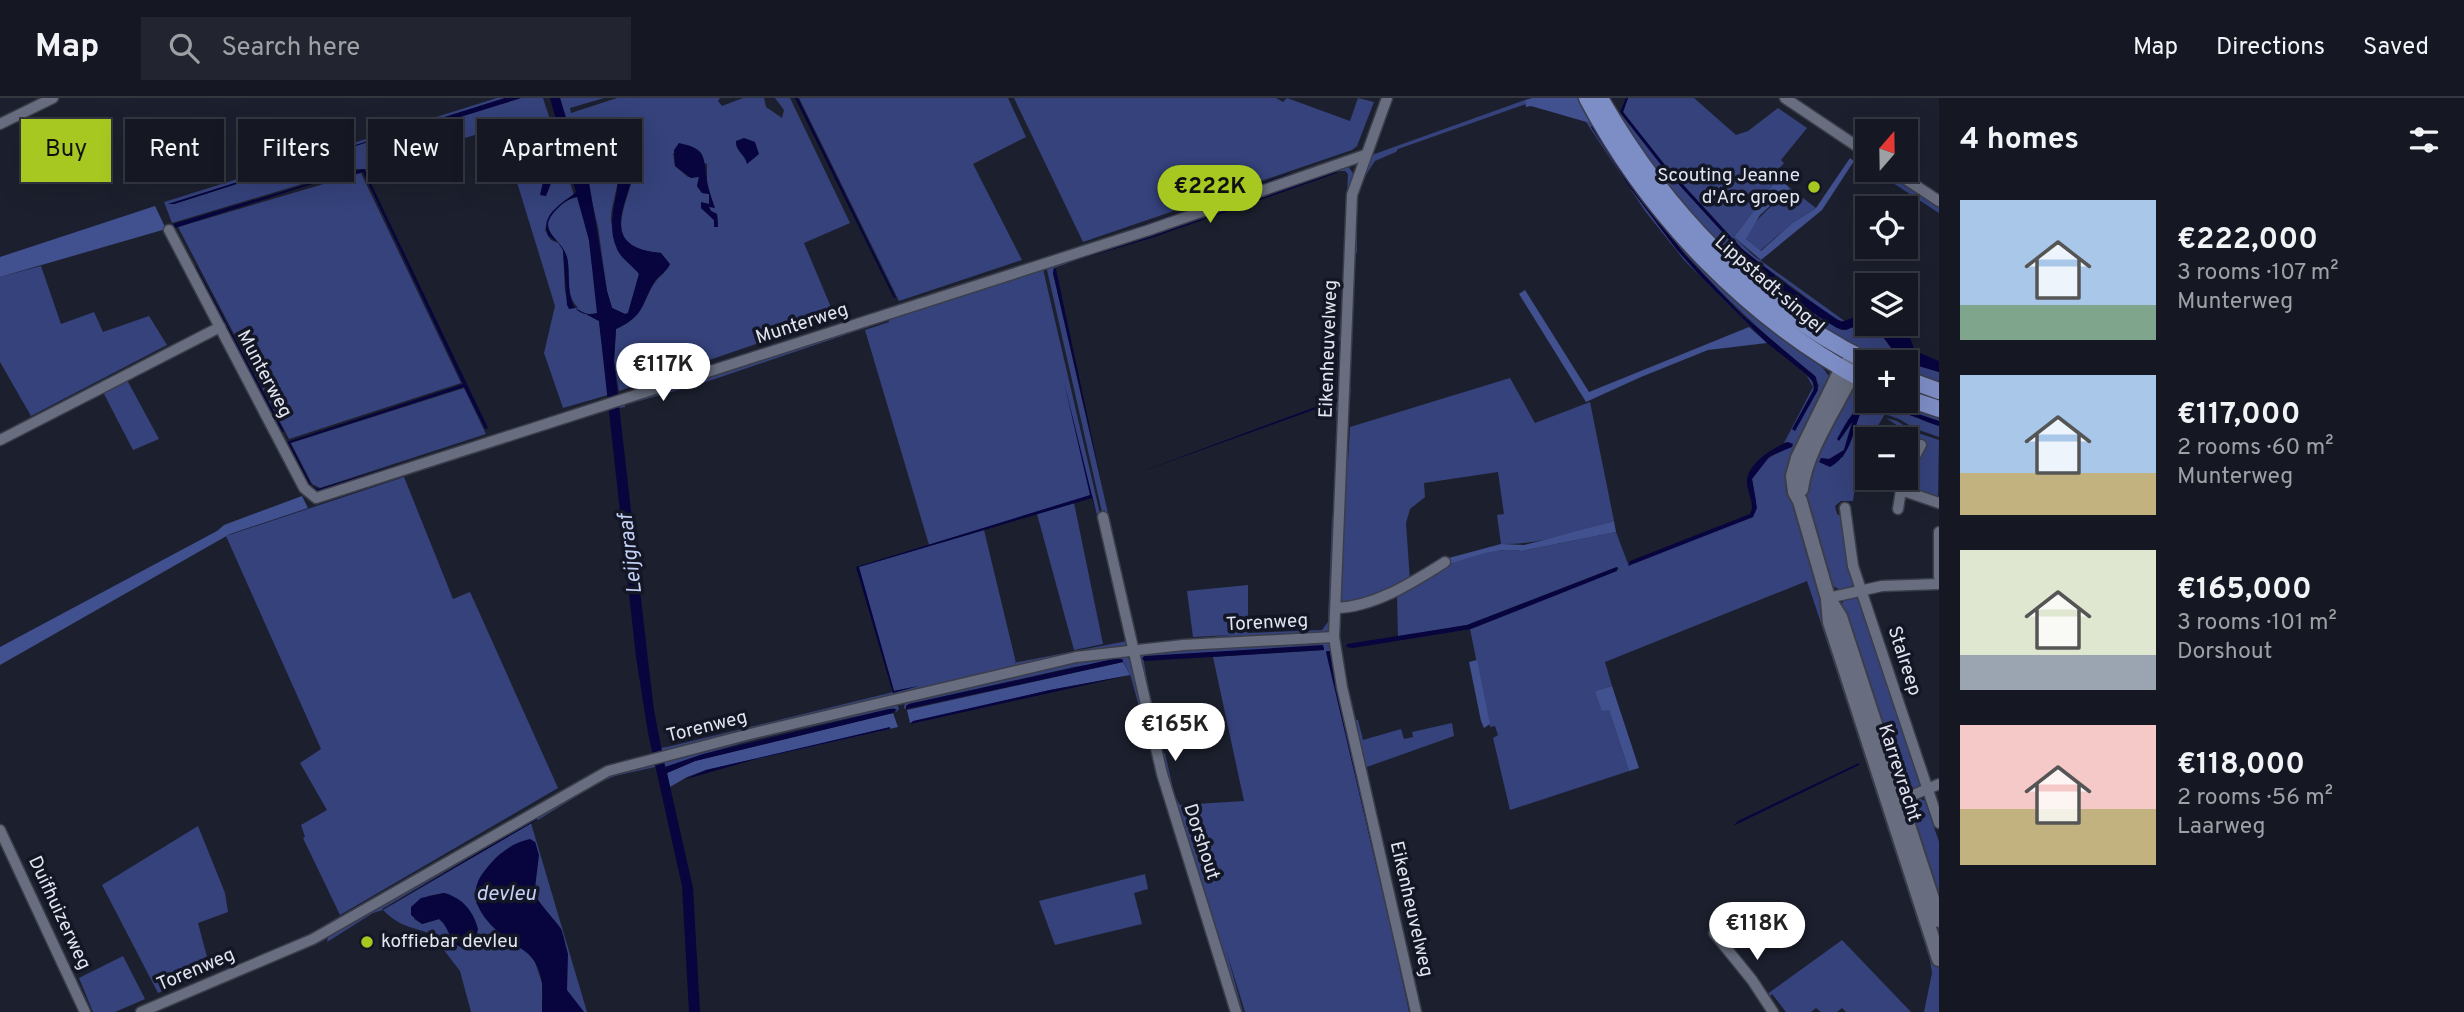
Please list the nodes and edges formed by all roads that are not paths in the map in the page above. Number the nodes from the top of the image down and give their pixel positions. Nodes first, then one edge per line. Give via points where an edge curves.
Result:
1 (53, 98) edge
2 (1387, 98) edge
3 (1587, 98) edge
4 (1600, 98) edge
5 (1785, 98) edge
6 (0, 124) edge
7 (1855, 145) edge
8 (1365, 155) junction
9 (1910, 182) edge
10 (1939, 201) edge
11 (169, 230) dead end
12 (220, 327) junction
13 (1855, 355) edge
14 (1855, 365) edge
15 (1847, 371) junction
16 (1855, 375) edge
17 (1918, 383) edge
18 (1939, 391) edge
19 (1918, 402) edge
20 (1939, 409) edge
21 (0, 440) edge
22 (1921, 445) dead end
23 (1918, 451) edge
24 (1900, 490) joint
25 (1939, 503) edge
26 (1845, 508) dead end
27 (1898, 509) dead end
28 (1103, 517) dead end
29 (1939, 532) edge
30 (1445, 562) dead end
31 (1939, 577) edge
32 (1939, 584) edge
33 (1863, 591) junction
34 (1828, 598) junction
35 (1336, 608) junction
36 (1334, 637) junction
37 (1133, 650) junction
38 (1939, 784) edge
39 (1928, 790) junction
40 (1894, 803) junction
41 (1939, 823) edge
42 (0, 830) edge
43 (1939, 920) edge
44 (1714, 933) dead end
45 (1939, 959) edge
46 (85, 1012) edge
47 (141, 1012) edge
48 (1236, 1012) edge
49 (1416, 1012) edge
50 (1773, 1012) edge

1 - 6 street
2 - 8 street, Eikenheuvelweg
3 - 15 main road, Lippstadt-singel via 1633,172 1699,254 1781,328
4 - 13 main road, Lippstadt-singel via 1655,181 1728,263 1790,314
5 - 7 street
8 - 12 street, Munterweg via 1149,230 316,498 304,488
8 - 35 street, Eikenheuvelweg via 1352,195
9 - 10 street
11 - 12 street, Munterweg
12 - 21 street, Munterweg
14 - 15 street, Karrevracht
15 - 16 main road, Lippstadt-singel
15 - 34 street, Karrevracht via 1793,476
17 - 18 main road
19 - 20 main road
22 - 23 street
24 - 25 street
24 - 27 street
26 - 33 street, Stalreep via 1853,566
28 - 37 street, Dorshout
29 - 31 street
30 - 35 street via 1375,600
32 - 33 street
33 - 34 street
33 - 39 street, Stalreep
34 - 40 street, Karrevracht via 1840,617
35 - 36 street, Eikenheuvelweg
36 - 37 street, Torenweg
36 - 49 street, Eikenheuvelweg
37 - 47 street, Torenweg via 1076,657 608,771 313,939
37 - 48 street, Dorshout via 1162,774
38 - 39 street
39 - 40 street
39 - 41 street, Stalreep
40 - 43 street, Karrevracht
40 - 45 street, Karrevracht
42 - 46 street, Duifhuizerweg
44 - 50 street

